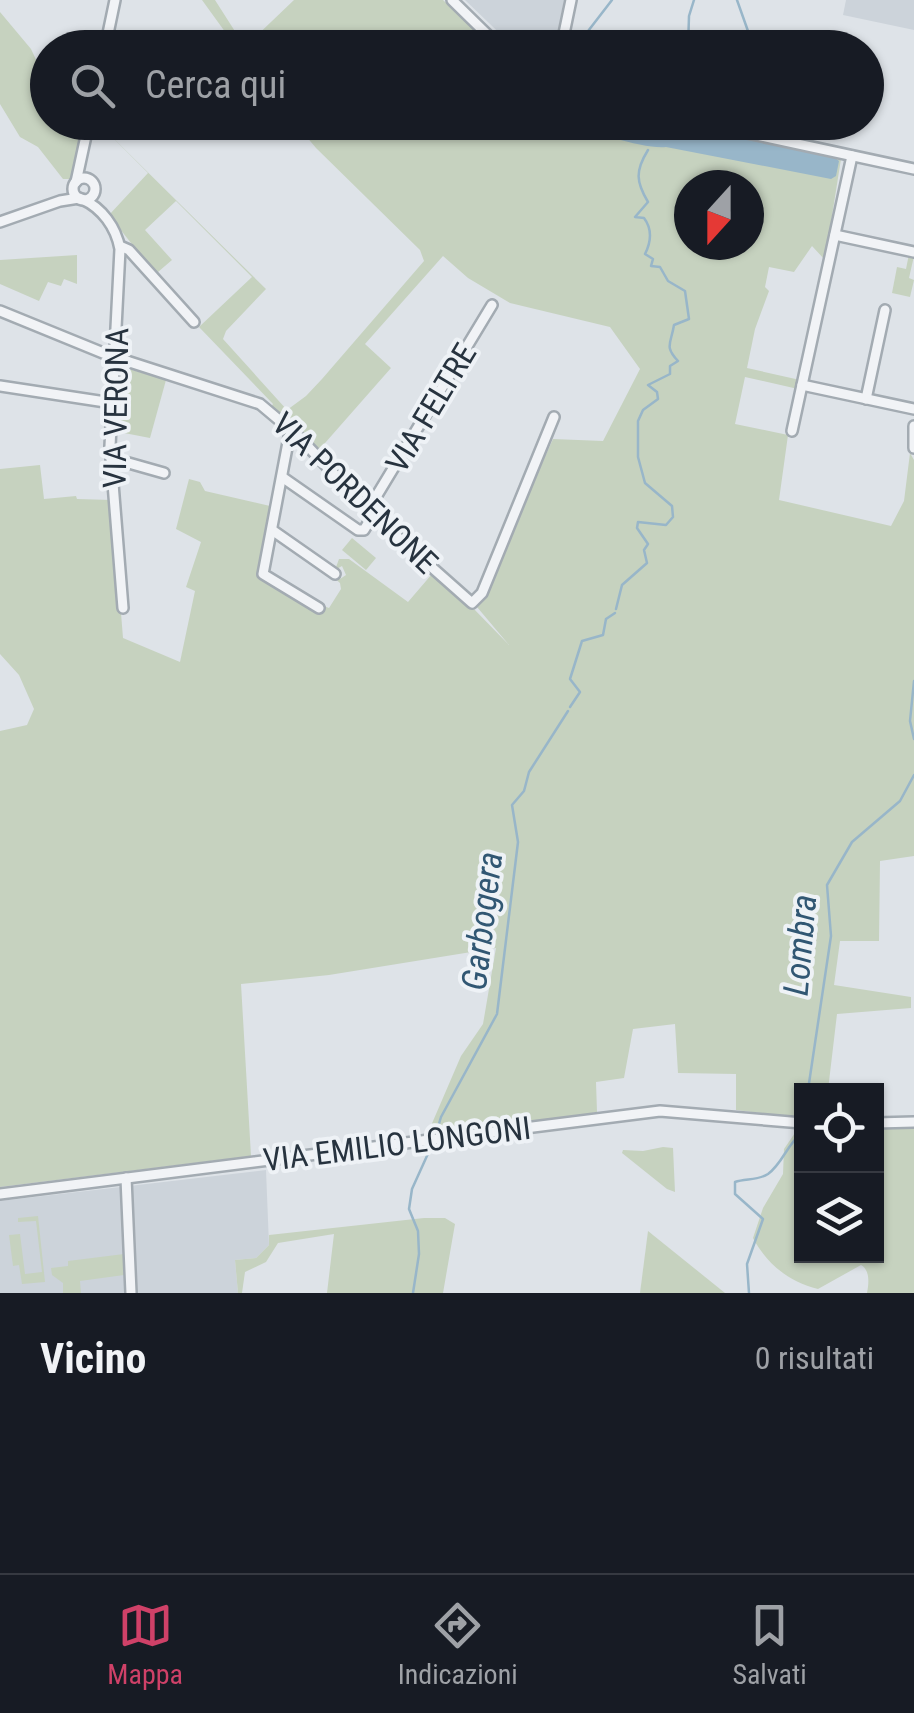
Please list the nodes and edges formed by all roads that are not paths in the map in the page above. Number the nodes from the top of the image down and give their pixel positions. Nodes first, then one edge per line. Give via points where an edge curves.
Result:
1 (115, 0) edge
2 (452, 0) edge
3 (570, 0) edge
4 (109, 30) edge
5 (482, 30) edge
6 (564, 30) edge
7 (86, 140) edge
8 (779, 140) edge
9 (852, 156) junction
10 (83, 159) junction
11 (914, 169) edge
12 (75, 184) junction
13 (93, 187) junction
14 (81, 199) junction
15 (60, 201) junction
16 (102, 213) junction
17 (0, 222) edge
18 (835, 235) junction
19 (120, 246) junction
20 (914, 252) edge
21 (492, 305) dead end
22 (0, 310) edge
23 (885, 310) dead end
24 (194, 322) dead end
25 (115, 356) junction
26 (802, 385) junction
27 (0, 386) edge
28 (866, 399) junction
29 (112, 403) junction
30 (914, 409) edge
31 (554, 417) dead end
32 (914, 426) edge
33 (293, 431) junction
34 (792, 432) dead end
35 (914, 448) edge
36 (111, 458) junction
37 (164, 473) dead end
38 (282, 477) junction
39 (370, 513) junction
40 (272, 530) junction
41 (335, 574) dead end
42 (124, 608) dead end
43 (319, 608) dead end
44 (914, 1122) edge
45 (794, 1123) edge
46 (884, 1123) edge
47 (126, 1178) junction
48 (0, 1194) edge
49 (131, 1293) edge

1 - 4 street
2 - 5 street
3 - 6 street
7 - 10 street
8 - 9 street
9 - 11 street
9 - 18 street
10 - 12 street
10 - 13 street
12 - 13 street via 83,178
12 - 14 street
12 - 15 street
13 - 14 street
13 - 16 street
14 - 15 street
14 - 16 street
15 - 17 street
16 - 19 street
18 - 20 street
18 - 26 street
19 - 24 street
19 - 25 street, VIA VERONA
21 - 39 street, VIA FELTRE
22 - 25 street, VIA PORDENONE
23 - 28 street
25 - 29 street, VIA VERONA
25 - 33 street, VIA PORDENONE via 253,400
26 - 28 street
26 - 34 street
27 - 29 street
28 - 30 street
29 - 36 street, VIA VERONA
31 - 39 street, VIA PORDENONE via 474,603
32 - 35 street
33 - 38 street
33 - 39 street, VIA PORDENONE
36 - 37 street
36 - 42 street, VIA VERONA
38 - 39 street via 358,530
38 - 40 street
40 - 41 street
40 - 43 street via 264,576
44 - 46 street
45 - 47 street, VIA EMILIO LONGONI via 660,1111
47 - 48 street, VIA EMILIO LONGONI
47 - 49 street

